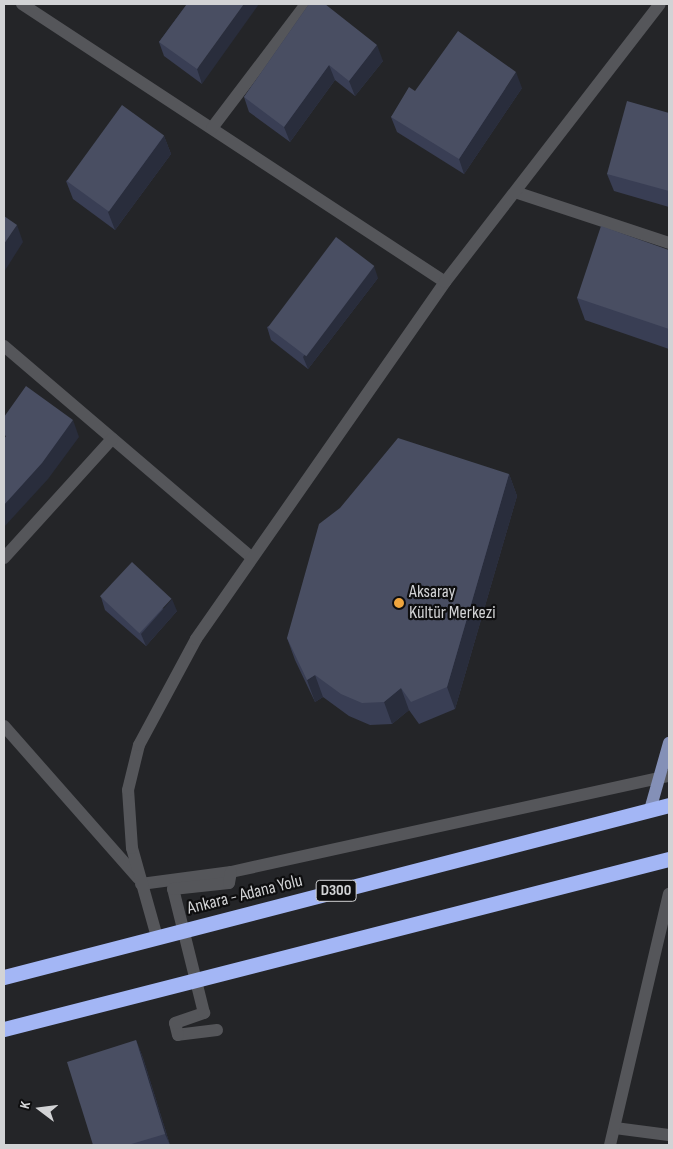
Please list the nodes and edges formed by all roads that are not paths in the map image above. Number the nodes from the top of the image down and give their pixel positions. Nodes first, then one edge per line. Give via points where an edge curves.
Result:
1 (22, 4) edge
2 (306, 4) edge
3 (660, 4) edge
4 (212, 128) junction
5 (515, 192) junction
6 (669, 243) edge
7 (445, 282) junction
8 (4, 346) edge
9 (112, 438) junction
10 (4, 558) edge
11 (252, 558) junction
12 (4, 726) edge
13 (669, 743) edge
14 (664, 778) edge
15 (669, 805) edge
16 (650, 810) junction
17 (669, 859) edge
18 (232, 872) junction
19 (140, 882) junction
20 (669, 894) edge
21 (157, 937) junction
22 (4, 977) edge
23 (4, 1029) edge
24 (217, 1030) dead end
25 (614, 1128) junction
26 (669, 1135) edge
27 (610, 1145) edge

1 - 4 street
2 - 4 street
3 - 5 street
4 - 7 street
5 - 6 street
5 - 7 street
7 - 11 street
8 - 9 street
9 - 10 street
9 - 11 street
11 - 19 street via 196,639 139,745 128,790 132,848
12 - 19 street
13 - 14 main road
14 - 16 main road
14 - 18 street
15 - 16 highway, Ankara - Adana Yolu / D300
16 - 21 highway, Ankara - Adana Yolu / D300
17 - 23 highway
18 - 19 street
18 - 24 street via 229,883 174,889 204,1013 175,1023 178,1035
19 - 21 street
20 - 25 street
21 - 22 highway, Ankara - Adana Yolu / D300
25 - 26 street
25 - 27 street

